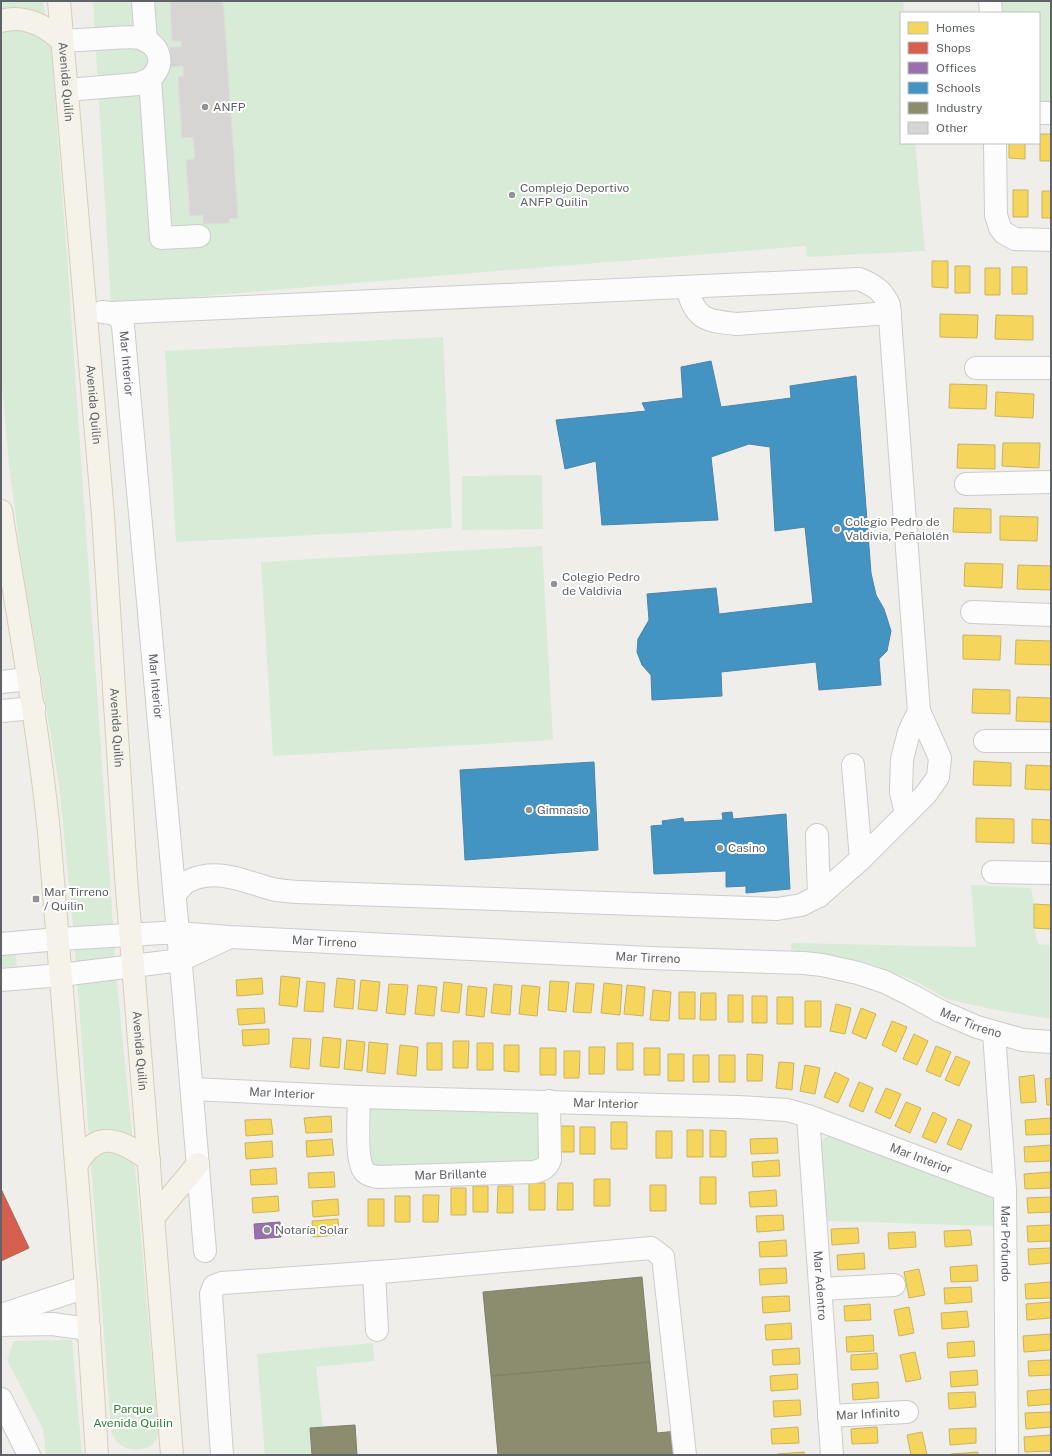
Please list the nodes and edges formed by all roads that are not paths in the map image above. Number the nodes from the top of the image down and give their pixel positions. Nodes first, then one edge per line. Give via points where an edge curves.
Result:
1 (59, 1) edge
2 (143, 1) edge
3 (990, 1) edge
4 (990, 12) edge
5 (1, 21) edge
6 (146, 40) junction
7 (62, 41) junction
8 (150, 79) junction
9 (67, 90) junction
10 (1040, 112) edge
11 (1051, 113) edge
12 (995, 144) edge
13 (198, 236) dead end
14 (1051, 240) edge
15 (687, 287) junction
16 (86, 312) junction
17 (111, 313) junction
18 (890, 313) junction
19 (976, 368) dead end
20 (1051, 368) edge
21 (1051, 482) edge
22 (966, 484) dead end
23 (1, 512) edge
24 (972, 612) dead end
25 (1051, 615) edge
26 (29, 679) junction
27 (1, 682) edge
28 (34, 708) junction
29 (1, 711) edge
30 (919, 711) junction
31 (985, 741) dead end
32 (1051, 741) edge
33 (853, 764) dead end
34 (906, 814) junction
35 (817, 835) dead end
36 (861, 859) junction
37 (993, 872) dead end
38 (1051, 873) edge
39 (175, 894) junction
40 (819, 896) junction
41 (178, 933) junction
42 (131, 934) junction
43 (229, 937) junction
44 (58, 939) junction
45 (1, 944) edge
46 (181, 960) junction
47 (134, 967) junction
48 (61, 975) junction
49 (1, 980) edge
50 (994, 1032) junction
51 (1051, 1042) edge
52 (192, 1090) junction
53 (359, 1096) junction
54 (549, 1101) junction
55 (808, 1116) junction
56 (149, 1160) junction
57 (197, 1161) junction
58 (76, 1166) junction
59 (1004, 1190) junction
60 (153, 1218) junction
61 (205, 1251) dead end
62 (374, 1272) junction
63 (222, 1283) junction
64 (894, 1285) dead end
65 (86, 1287) junction
66 (821, 1289) junction
67 (1, 1315) edge
68 (1, 1325) edge
69 (89, 1330) junction
70 (376, 1330) dead end
71 (1, 1399) edge
72 (907, 1412) dead end
73 (829, 1416) junction
74 (101, 1451) edge
75 (169, 1452) edge
76 (29, 1455) edge
77 (222, 1455) edge
78 (236, 1455) edge
79 (685, 1455) edge
80 (832, 1455) edge
81 (1007, 1455) edge

1 - 7 main road, Avenida Quilín
2 - 6 street
3 - 4 street
5 - 7 main road via 15,19 36,23
6 - 7 street via 132,37
6 - 8 street via 152,44 159,57 159,65
7 - 9 main road, Avenida Quilín
8 - 9 street via 138,84
8 - 13 street via 161,238
9 - 16 main road, Avenida Quilín
10 - 11 street
12 - 14 street via 997,221 1004,233 1016,239
15 - 17 street
15 - 18 street via 859,279 880,290 889,305
15 - 18 street via 691,302 698,312 706,319 721,323
16 - 17 street
16 - 42 main road, Avenida Quilín via 103,514
17 - 39 street, Mar Interior via 120,317 123,326
18 - 30 street
19 - 20 street
21 - 22 street
23 - 26 main road
24 - 25 street
26 - 27 street
26 - 28 main road
28 - 29 street
28 - 44 main road via 46,796
30 - 34 street via 909,732 902,759 901,792
30 - 34 street via 940,758 938,777 926,794
31 - 32 street
33 - 36 street
34 - 36 street
35 - 40 street
36 - 40 street
37 - 38 street
39 - 40 street via 189,880 213,876 234,877 273,889 297,892 777,909 801,905
39 - 41 street, Mar Interior
41 - 42 street, Mar Tirreno
41 - 43 street, Mar Tirreno
41 - 46 street, Mar Interior
42 - 44 street, Mar Tirreno
42 - 47 main road, Avenida Quilín
43 - 46 street, Mar Tirreno
43 - 50 street, Mar Tirreno via 822,965 885,982 940,1011
44 - 45 street, Mar Tirreno
44 - 48 main road
46 - 47 street, Mar Tirreno
46 - 52 street, Mar Interior
47 - 48 street, Mar Tirreno
47 - 56 main road, Avenida Quilín
48 - 49 street, Mar Tirreno
48 - 58 main road
50 - 51 street, Mar Tirreno via 1023,1040
50 - 59 street, Mar Profundo
52 - 53 street, Mar Interior
52 - 57 street, Mar Interior
53 - 54 street, Mar Interior
53 - 54 street, Mar Brillante via 359,1158 363,1170 378,1177 534,1172 544,1168 551,1156
54 - 55 street, Mar Interior via 745,1107 787,1110
55 - 59 street, Mar Interior
55 - 66 street, Mar Adentro
56 - 58 main road via 121,1142 111,1140 92,1146 82,1153
56 - 60 main road, Avenida Quilín
57 - 60 main road
57 - 61 street, Mar Interior
58 - 65 main road
59 - 81 street, Mar Profundo
60 - 75 main road, Avenida Quilín
62 - 63 street
62 - 70 street
62 - 79 street via 651,1248 663,1257
63 - 77 street via 214,1286 211,1294
63 - 78 street
64 - 66 street
65 - 67 street
65 - 69 main road
66 - 73 street, Mar Adentro
68 - 69 street via 52,1324
69 - 74 main road
71 - 76 street
72 - 73 street, Mar Infinito
73 - 80 street, Mar Adentro

